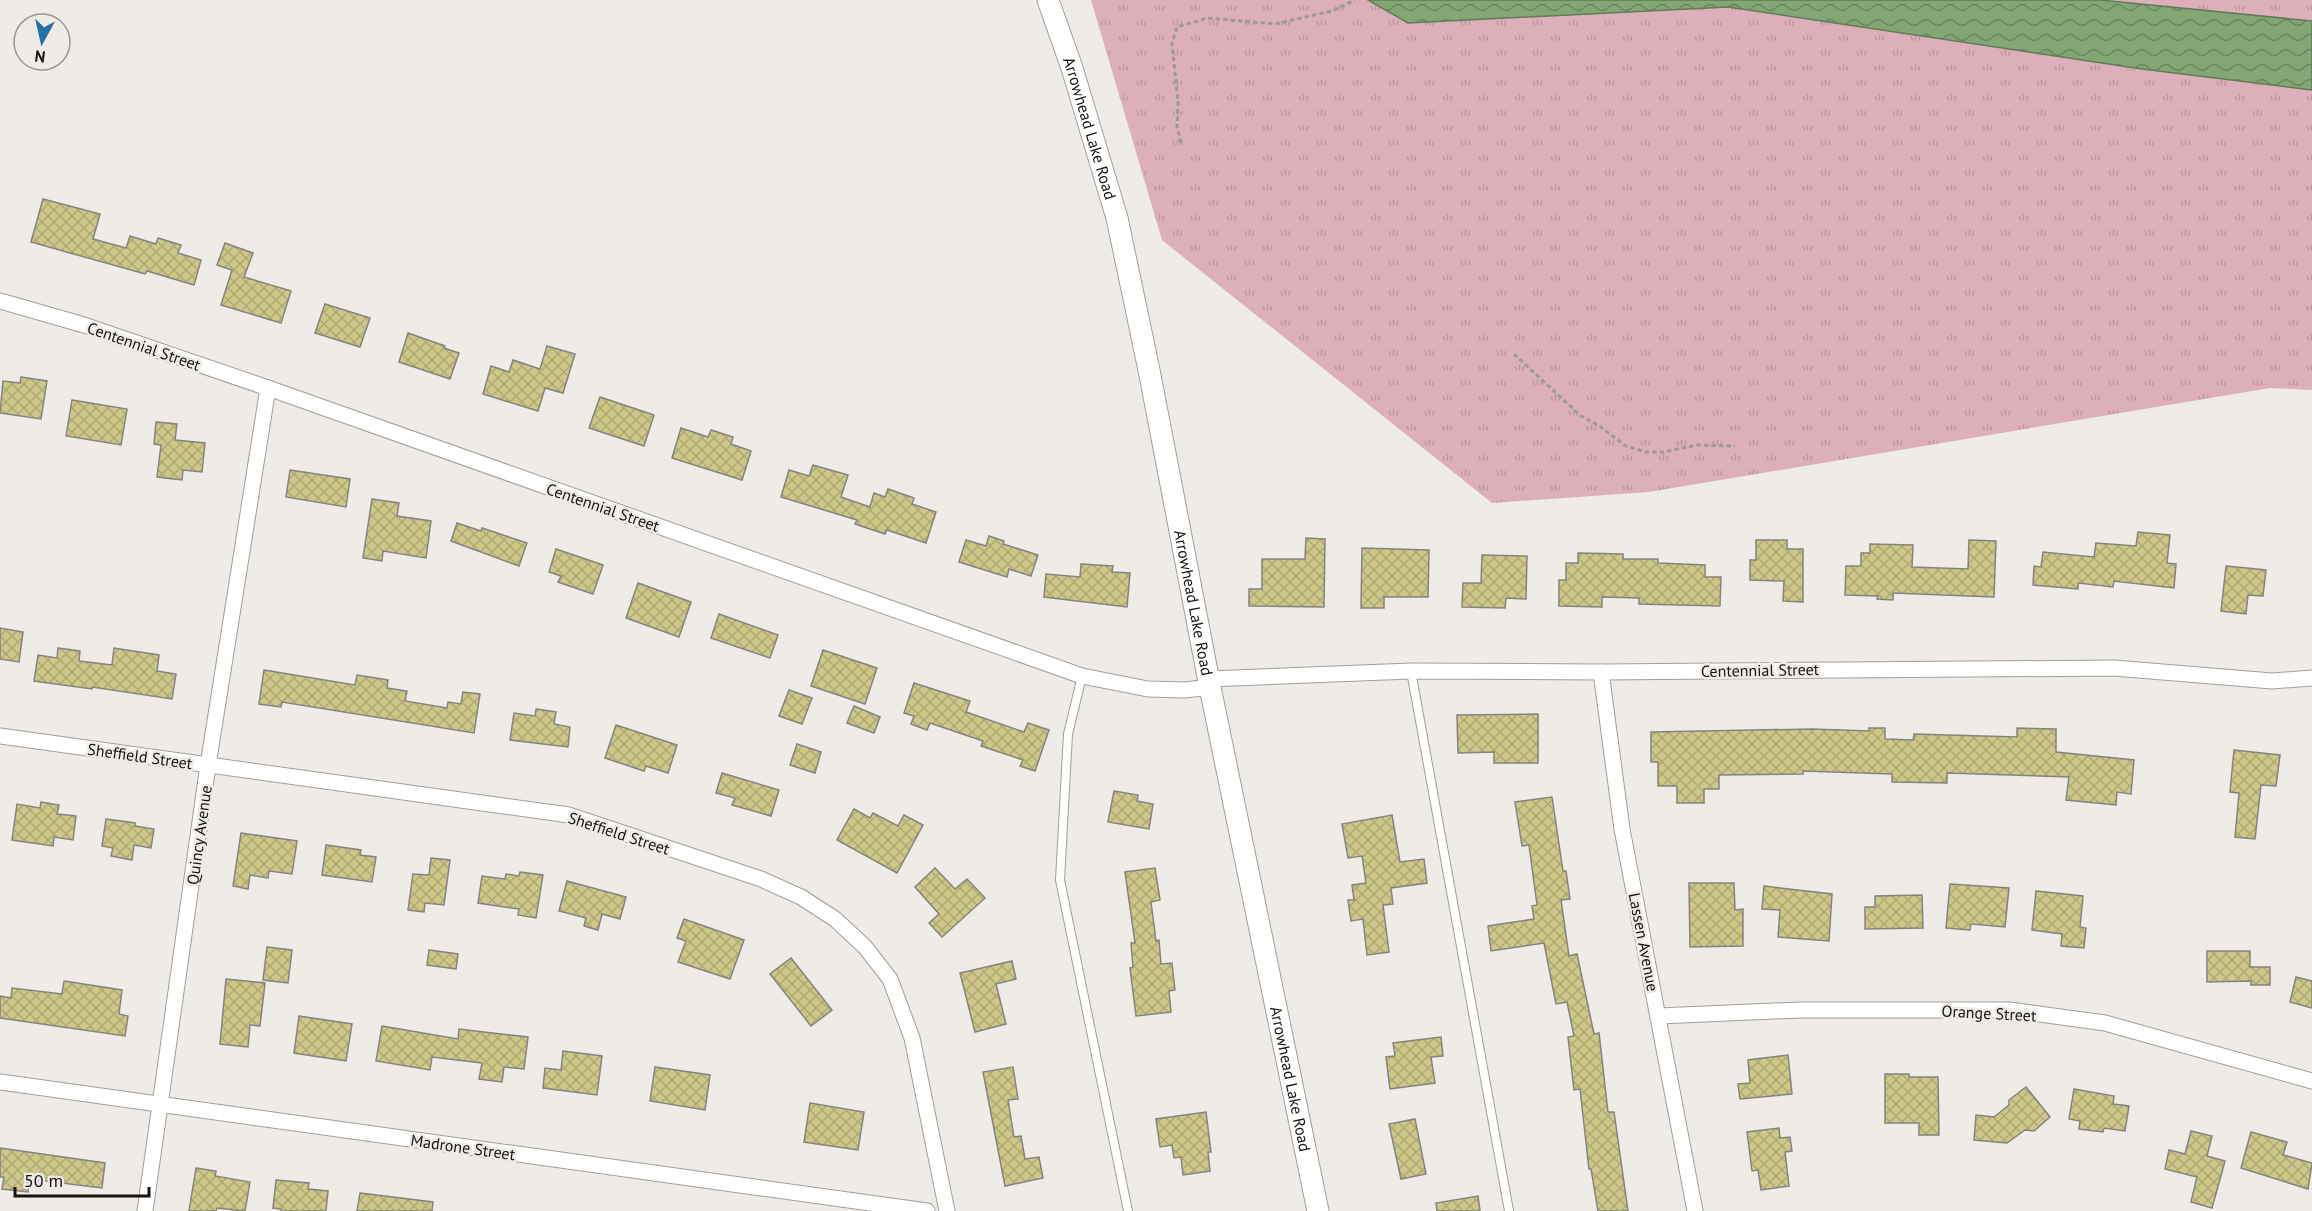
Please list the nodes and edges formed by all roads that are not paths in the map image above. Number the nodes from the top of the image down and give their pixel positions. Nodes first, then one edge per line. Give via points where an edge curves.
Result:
1 (1048, 0) edge
2 (0, 302) edge
3 (268, 388) junction
4 (1411, 671) junction
5 (1601, 672) junction
6 (1082, 676) junction
7 (2312, 678) edge
8 (1209, 683) junction
9 (0, 736) edge
10 (208, 765) junction
11 (1659, 1016) junction
12 (2312, 1081) edge
13 (0, 1082) edge
14 (161, 1105) junction
15 (145, 1211) edge
16 (927, 1211) edge
17 (947, 1211) edge
18 (1128, 1211) edge
19 (1318, 1211) edge
20 (1509, 1211) edge
21 (1695, 1211) edge

1 - 8 main road, Arrowhead Lake Road via 1117,218
2 - 3 street, Centennial Street via 84,325
3 - 6 street, Centennial Street
3 - 10 street, Quincy Avenue
4 - 5 street, Centennial Street
4 - 8 street, Centennial Street
4 - 20 lane
5 - 7 street, Centennial Street via 2114,668 2272,681
5 - 11 street, Lassen Avenue via 1622,829
6 - 8 street, Centennial Street via 1148,689 1185,690
6 - 18 lane via 1068,734 1060,880
8 - 19 main road, Arrowhead Lake Road
9 - 10 street, Sheffield Street
10 - 14 street, Quincy Avenue
10 - 17 street, Sheffield Street via 569,815 761,879 801,897 836,920 865,947 890,979 912,1038
11 - 12 street, Orange Street via 1800,1010 2010,1010 2105,1023
11 - 21 street, Lassen Avenue
13 - 14 street, Madrone Street
14 - 15 street, Quincy Avenue
14 - 16 street, Madrone Street

